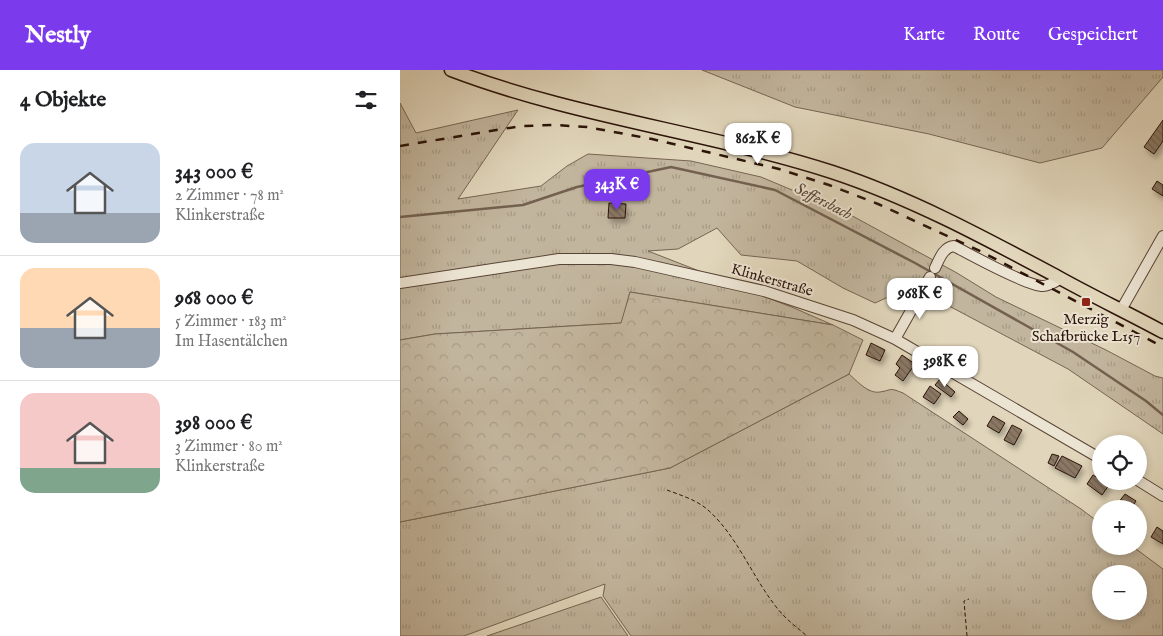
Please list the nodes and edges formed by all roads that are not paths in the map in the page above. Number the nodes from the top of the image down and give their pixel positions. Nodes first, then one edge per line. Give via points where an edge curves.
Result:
1 (451, 70) edge
2 (1163, 236) edge
3 (1060, 278) junction
4 (400, 283) edge
5 (1121, 310) junction
6 (1163, 332) edge
7 (895, 339) junction
8 (1092, 454) edge
9 (1147, 486) edge
10 (1163, 496) edge

1 - 3 main road via 550,102 832,172 930,211
2 - 5 street
3 - 5 main road
3 - 7 street via 1041,287 949,246
4 - 7 street, Klinkerstraße via 559,259 611,259 764,291 853,320
5 - 6 main road
7 - 8 street, Klinkerstraße
9 - 10 street

